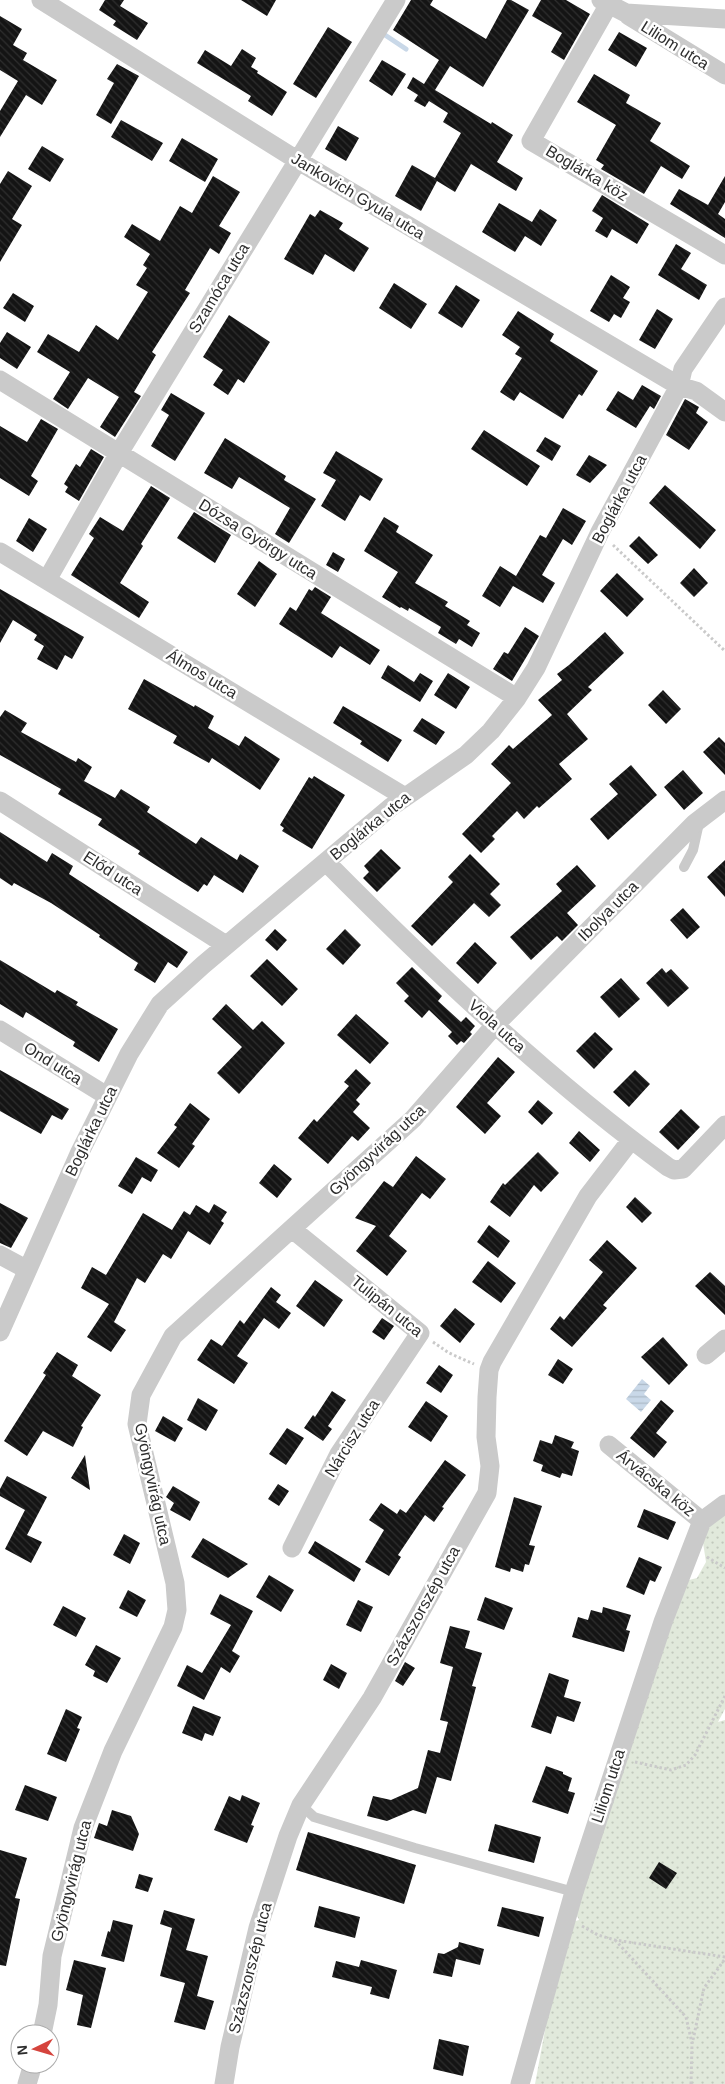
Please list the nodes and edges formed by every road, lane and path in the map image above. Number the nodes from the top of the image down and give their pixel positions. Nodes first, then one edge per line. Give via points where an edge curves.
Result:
1 (41, 0) edge
2 (396, 0) edge
3 (605, 2) edge
4 (626, 14) junction
5 (725, 19) edge
6 (725, 75) edge
7 (297, 160) junction
8 (725, 255) edge
9 (725, 307) edge
10 (0, 380) edge
11 (679, 386) junction
12 (725, 412) edge
13 (119, 453) junction
14 (600, 532) junction
15 (0, 552) edge
16 (47, 580) junction
17 (725, 651) edge
18 (516, 698) junction
19 (405, 797) junction
20 (725, 800) edge
21 (0, 801) edge
22 (700, 819) junction
23 (326, 862) junction
24 (684, 867) dead end
25 (226, 945) junction
26 (495, 1025) junction
27 (0, 1030) edge
28 (107, 1096) junction
29 (725, 1125) edge
30 (632, 1140) junction
31 (292, 1229) junction
32 (0, 1255) edge
33 (26, 1270) junction
34 (0, 1332) edge
35 (420, 1333) junction
36 (725, 1339) edge
37 (706, 1355) dead end
38 (489, 1370) junction
39 (610, 1445) dead end
40 (725, 1504) edge
41 (702, 1521) junction
42 (292, 1548) dead end
43 (725, 1696) edge
44 (618, 1757) junction
45 (301, 1805) junction
46 (574, 1892) junction
47 (568, 1915) junction
48 (615, 1940) junction
49 (725, 1958) edge
50 (44, 2024) edge
51 (692, 2043) junction
52 (224, 2084) edge
53 (520, 2084) edge
54 (691, 2084) edge

1 - 7 street, Jankovich Gyula utca
2 - 7 street, Szamóca utca
3 - 4 street, Liliom utca
3 - 8 street, Boglárka köz via 531,141
4 - 5 street
4 - 6 street, Liliom utca
7 - 11 street, Jankovich Gyula utca
7 - 13 street, Szamóca utca
9 - 11 street, Boglárka utca via 683,369
10 - 13 street, Dózsa György utca
11 - 12 street, Jankovich Gyula utca via 696,390
11 - 14 street, Boglárka utca
13 - 16 street, Szamóca utca
13 - 18 street, Dózsa György utca
14 - 17 path
14 - 18 street, Boglárka utca via 536,668
15 - 16 street, Álmos utca
16 - 19 street, Álmos utca
18 - 19 street, Boglárka utca via 491,731 466,755
19 - 23 street, Boglárka utca
20 - 22 street, Ibolya utca
21 - 25 street, Előd utca
22 - 24 lane via 693,850
22 - 26 street, Ibolya utca
23 - 25 street, Boglárka utca
23 - 26 street, Viola utca
25 - 28 street, Boglárka utca via 160,1004
26 - 30 street, Viola utca
26 - 31 street, Gyöngyvirág utca via 413,1119
27 - 28 street, Ond utca
28 - 33 street, Boglárka utca
29 - 30 street, Viola utca via 683,1169 668,1167
30 - 38 street, Százszorszép utca via 588,1196
31 - 35 street, Tulipán utca
31 - 50 street, Gyöngyvirág utca via 173,1336 141,1395 137,1424 173,1574 177,1610 173,1627 113,1751 83,1828 52,1956
32 - 33 street
33 - 34 street, Boglárka utca
35 - 38 path, Tulipán utca via 449,1353
35 - 42 street, Nárcisz utca via 338,1454
36 - 37 street
38 - 45 street, Százszorszép utca via 486,1437 490,1466 487,1493 372,1698
39 - 41 street, Árvácska köz
40 - 41 street
41 - 44 street, Liliom utca via 663,1622
43 - 44 path via 695,1755 686,1766 671,1770
44 - 46 street, Liliom utca
45 - 46 lane via 314,1817
45 - 52 street, Százszorszép utca via 258,1928
46 - 47 street, Liliom utca
47 - 48 path via 582,1927
47 - 53 street, Liliom utca
48 - 49 path
48 - 51 path via 686,2018
49 - 51 path via 704,1988
51 - 54 path

